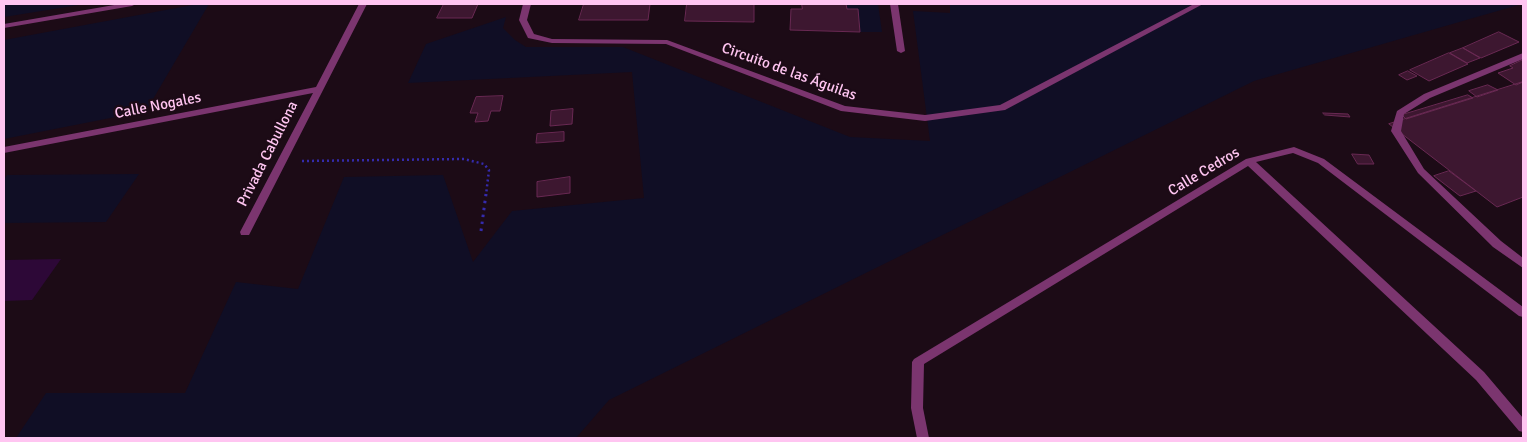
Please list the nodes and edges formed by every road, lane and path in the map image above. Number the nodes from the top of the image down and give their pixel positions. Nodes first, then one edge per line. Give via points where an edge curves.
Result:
1 (132, 4) edge
2 (362, 4) edge
3 (528, 4) edge
4 (894, 4) edge
5 (1199, 4) edge
6 (4, 26) edge
7 (900, 51) dead end
8 (1523, 56) edge
9 (318, 90) junction
10 (4, 150) edge
11 (282, 161) junction
12 (1249, 161) junction
13 (481, 231) dead end
14 (245, 232) dead end
15 (1523, 264) edge
16 (1523, 313) edge
17 (1523, 426) edge
18 (923, 438) edge

1 - 6 street
2 - 9 street, Privada Cabullona
3 - 5 street, Circuito de las Águilas via 523,20 531,36 552,41 666,42 844,110 925,118 1002,108
4 - 7 street
8 - 15 street via 1427,96 1400,113 1396,132 1421,171
9 - 10 street, Calle Nogales
9 - 11 street, Privada Cabullona
11 - 13 path via 464,159 484,164 489,170
11 - 14 street, Privada Cabullona
12 - 16 street, Calle Cedros via 1294,150 1321,161
12 - 17 street via 1480,376
12 - 18 street, Calle Cedros via 918,362 916,408

